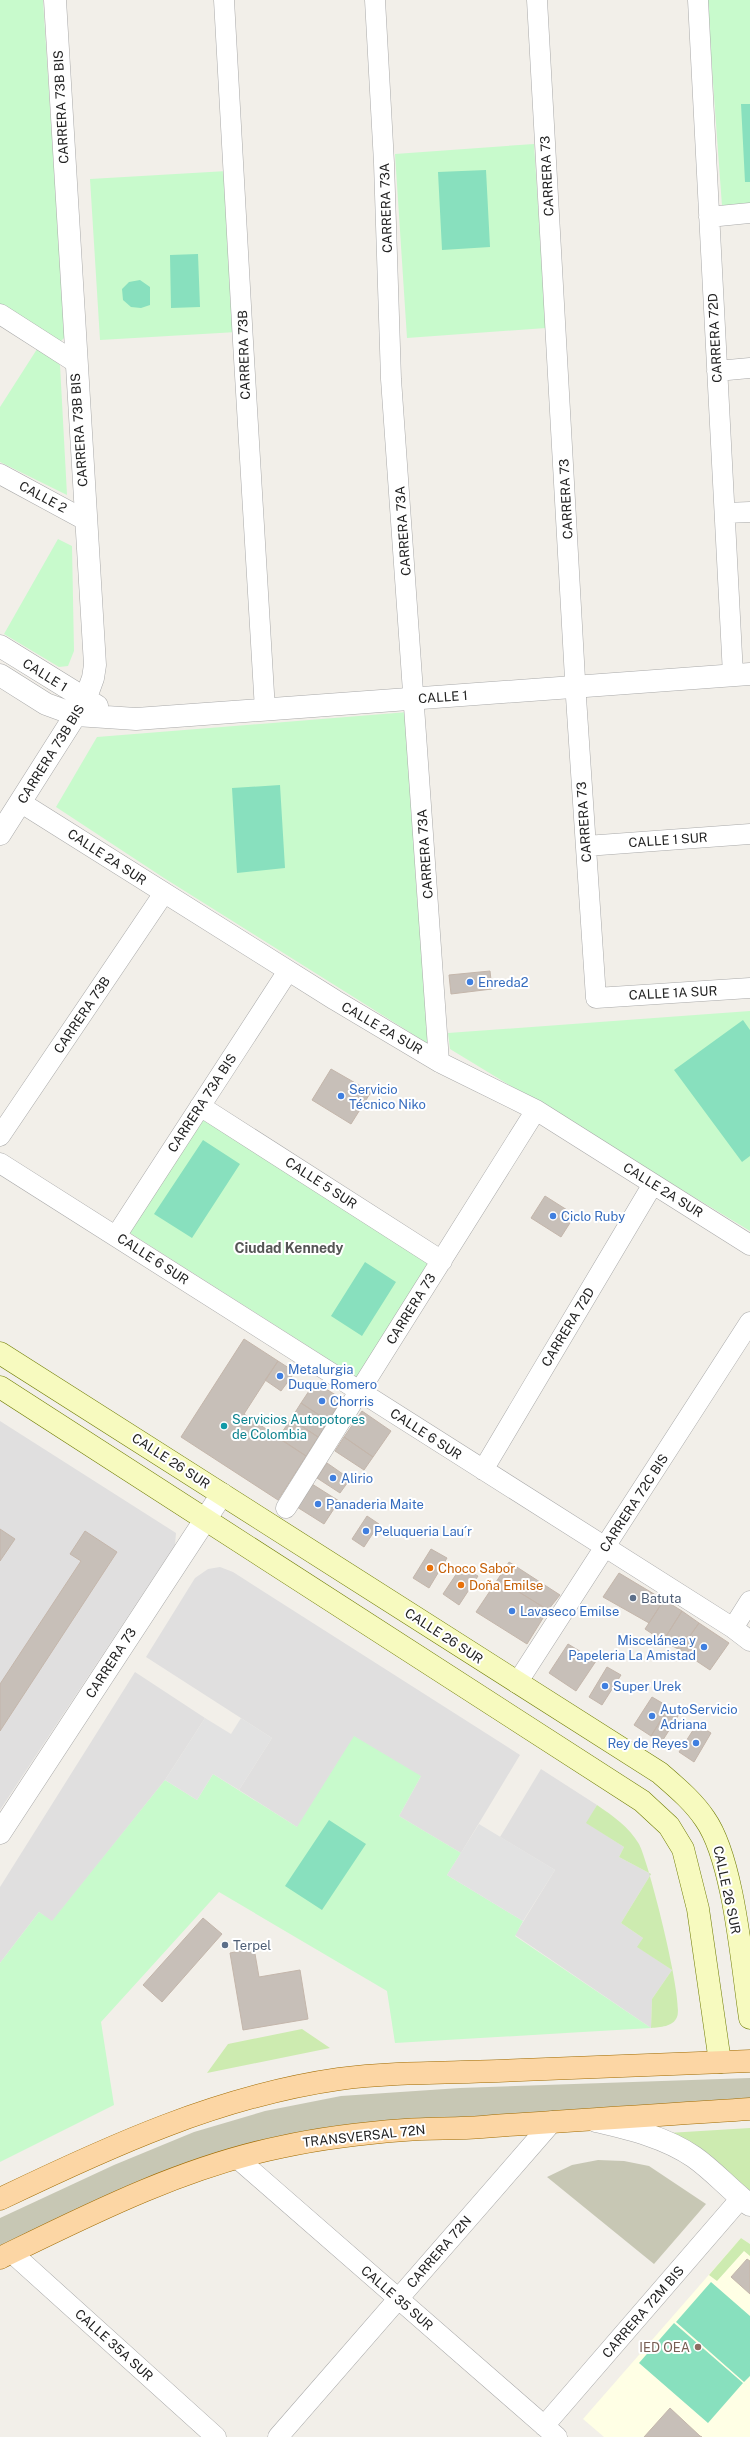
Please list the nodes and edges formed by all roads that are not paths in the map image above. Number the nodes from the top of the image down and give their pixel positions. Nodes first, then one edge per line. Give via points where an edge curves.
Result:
1 (55, 0) edge
2 (224, 0) edge
3 (375, 0) edge
4 (537, 0) edge
5 (698, 0) edge
6 (750, 213) edge
7 (709, 217) junction
8 (0, 314) edge
9 (75, 362) junction
10 (750, 368) edge
11 (717, 371) junction
12 (0, 474) edge
13 (750, 512) edge
14 (726, 513) junction
15 (85, 520) junction
16 (0, 646) edge
17 (742, 674) edge
18 (0, 675) edge
19 (576, 687) junction
20 (415, 699) junction
21 (81, 707) junction
22 (265, 710) junction
23 (20, 802) junction
24 (0, 834) edge
25 (750, 834) edge
26 (586, 846) junction
27 (164, 893) junction
28 (288, 971) junction
29 (750, 988) edge
30 (596, 998) joint
31 (439, 1062) junction
32 (200, 1106) junction
33 (536, 1110) junction
34 (0, 1136) edge
35 (0, 1163) edge
36 (653, 1184) junction
37 (116, 1236) junction
38 (750, 1245) edge
39 (442, 1261) junction
40 (750, 1322) edge
41 (0, 1353) edge
42 (0, 1387) edge
43 (359, 1391) junction
44 (483, 1470) junction
45 (222, 1494) junction
46 (286, 1508) dead end
47 (205, 1519) junction
48 (606, 1548) junction
49 (750, 1601) edge
50 (733, 1628) junction
51 (750, 1641) edge
52 (517, 1682) junction
53 (660, 1773) junction
54 (642, 1801) junction
55 (0, 1833) edge
56 (750, 2018) edge
57 (750, 2060) edge
58 (720, 2062) junction
59 (750, 2109) edge
60 (584, 2118) junction
61 (553, 2121) junction
62 (236, 2158) junction
63 (0, 2199) edge
64 (745, 2202) edge
65 (5, 2255) edge
66 (398, 2299) junction
67 (550, 2432) edge
68 (216, 2437) edge
69 (278, 2437) edge

1 - 9 street, CARRERA 73B BIS
2 - 22 street, CARRERA 73B via 244,389
3 - 20 street, CARRERA 73A via 392,379
4 - 19 street, CARRERA 73
5 - 7 street, CARRERA 72D
6 - 7 street
7 - 11 street, CARRERA 72D
8 - 9 street
9 - 15 street, CARRERA 73B BIS
10 - 11 street
11 - 14 street, CARRERA 72D
12 - 15 street, CALLE 2
13 - 14 street
14 - 17 street, CARRERA 72D
15 - 21 street, CARRERA 73B BIS via 95,652 94,678
16 - 21 street, CALLE 1
17 - 19 street, CALLE 1
18 - 21 street, CALLE 1 via 46,704
19 - 20 street, CALLE 1
19 - 26 street, CARRERA 73
20 - 22 street, CALLE 1
20 - 31 street, CARRERA 73A
21 - 22 street, CALLE 1 via 136,719
21 - 23 street, CARRERA 73B BIS
23 - 24 street, CARRERA 73B BIS
23 - 27 street, CALLE 2A SUR
25 - 26 street, CALLE 1 SUR
26 - 30 street, CARRERA 73
27 - 28 street, CALLE 2A SUR
27 - 34 street, CARRERA 73B
28 - 31 street, CALLE 2A SUR
28 - 32 street, CARRERA 73A BIS
29 - 30 street, CALLE 1A SUR
31 - 33 street, CALLE 2A SUR
32 - 37 street, CARRERA 73A BIS
32 - 39 street, CALLE 5 SUR
33 - 36 street, CALLE 2A SUR
33 - 39 street, CARRERA 73
35 - 37 street, CALLE 6 SUR
36 - 38 street, CALLE 2A SUR
36 - 44 street, CARRERA 72D
37 - 43 street, CALLE 6 SUR
39 - 43 street, CARRERA 73
40 - 48 street, CARRERA 72C BIS
41 - 45 main road, CALLE 26 SUR
42 - 47 main road
43 - 44 street, CALLE 6 SUR
43 - 46 street, CARRERA 73
44 - 48 street, CALLE 6 SUR
45 - 47 street, CARRERA 73
45 - 52 main road, CALLE 26 SUR
47 - 54 main road
47 - 55 street, CARRERA 73
48 - 50 street, CALLE 6 SUR
48 - 52 street, CARRERA 72C BIS
49 - 50 street
50 - 51 street, CALLE 6 SUR
52 - 53 main road, CALLE 26 SUR
53 - 54 main road
53 - 56 main road, CALLE 26 SUR via 686,1796 706,1819 717,1840 732,1899
54 - 58 main road via 669,1826 683,1849 698,1909
57 - 58 main road
58 - 63 main road via 338,2079 279,2091 182,2119
59 - 60 main road, TRANSVERSAL 72N
60 - 61 main road, TRANSVERSAL 72N
60 - 64 street via 643,2132 676,2145 696,2158
61 - 62 main road, TRANSVERSAL 72N via 342,2136
61 - 66 street, CARRERA 72N
62 - 65 main road, TRANSVERSAL 72N via 160,2184
62 - 66 street, CALLE 35 SUR
64 - 67 street, CARRERA 72M BIS
65 - 68 street, CALLE 35A SUR
66 - 67 street, CALLE 35 SUR
66 - 69 street, CARRERA 72N

